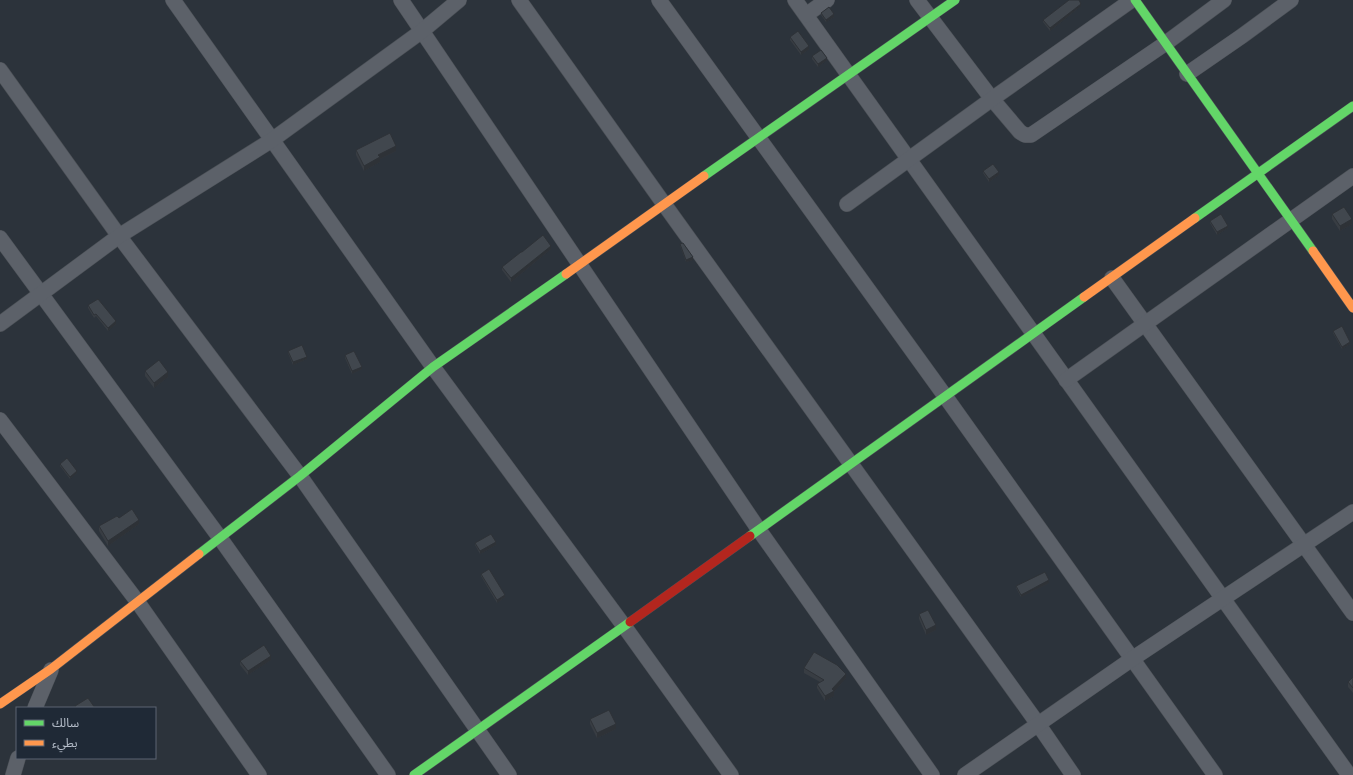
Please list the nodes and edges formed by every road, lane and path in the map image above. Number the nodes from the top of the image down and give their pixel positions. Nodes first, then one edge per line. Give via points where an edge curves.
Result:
1 (173, 0) edge
2 (401, 0) edge
3 (459, 0) edge
4 (519, 0) edge
5 (659, 0) edge
6 (795, 0) edge
7 (827, 0) edge
8 (917, 0) edge
9 (955, 0) edge
10 (1132, 0) edge
11 (1135, 0) edge
12 (1224, 0) edge
13 (1291, 0) edge
14 (806, 15) junction
15 (930, 18) junction
16 (422, 31) junction
17 (1166, 43) junction
18 (0, 70) edge
19 (1187, 74) junction
20 (848, 75) junction
21 (992, 99) junction
22 (1353, 106) edge
23 (759, 137) junction
24 (272, 140) junction
25 (909, 158) junction
26 (1258, 173) junction
27 (1353, 176) edge
28 (664, 204) junction
29 (847, 204) dead end
30 (1291, 220) junction
31 (120, 236) junction
32 (0, 238) edge
33 (580, 264) junction
34 (1112, 278) junction
35 (40, 294) junction
36 (1353, 308) edge
37 (0, 324) edge
38 (1144, 324) junction
39 (1033, 334) junction
40 (433, 367) junction
41 (1066, 380) junction
42 (945, 396) junction
43 (0, 420) edge
44 (851, 463) junction
45 (300, 476) junction
46 (1353, 512) edge
47 (759, 530) junction
48 (220, 538) junction
49 (1303, 544) junction
50 (1223, 598) junction
51 (137, 601) junction
52 (1353, 613) edge
53 (624, 626) junction
54 (1132, 658) junction
55 (51, 669) junction
56 (0, 704) edge
57 (35, 707) edge
58 (1038, 724) junction
59 (477, 730) junction
60 (18, 759) edge
61 (13, 775) edge
62 (259, 775) edge
63 (388, 775) edge
64 (414, 775) edge
65 (509, 775) edge
66 (731, 775) edge
67 (932, 775) edge
68 (965, 775) edge
69 (1073, 775) edge
70 (1215, 775) edge
71 (1349, 775) edge

1 - 24 street
2 - 16 street
3 - 16 street
4 - 28 street
5 - 23 street
6 - 14 street
7 - 14 street
8 - 15 street
9 - 15 street
10 - 21 street
11 - 17 street
12 - 17 street
13 - 19 street
14 - 20 street
15 - 20 street
15 - 21 street
16 - 24 street
16 - 33 street
17 - 19 street
17 - 21 street via 1031,135 1020,132
18 - 31 street
19 - 26 street
20 - 23 street
20 - 25 street
21 - 25 street
22 - 26 street
23 - 28 street
23 - 42 street
24 - 31 street
24 - 40 street
25 - 29 street
25 - 39 street
26 - 30 street
26 - 34 street
27 - 30 street
28 - 33 street
28 - 44 street
30 - 36 street
30 - 38 street
31 - 35 street
31 - 45 street
32 - 35 street
33 - 40 street
33 - 47 street
34 - 38 street
34 - 39 street
35 - 37 street
35 - 48 street
38 - 41 street
38 - 49 street
39 - 41 street
39 - 42 street
40 - 45 street
40 - 53 street
41 - 50 street
42 - 44 street
42 - 54 street
43 - 51 street
44 - 47 street
44 - 58 street
45 - 48 street
45 - 59 street
46 - 49 street
47 - 53 street
47 - 67 street
48 - 51 street
48 - 63 street
49 - 50 street
49 - 52 street
50 - 54 street
50 - 71 street
51 - 55 street
51 - 62 street
53 - 59 street
53 - 66 street
54 - 58 street
54 - 70 street
55 - 56 street
55 - 57 street
58 - 68 street
58 - 69 street
59 - 64 street
59 - 65 street
60 - 61 street

